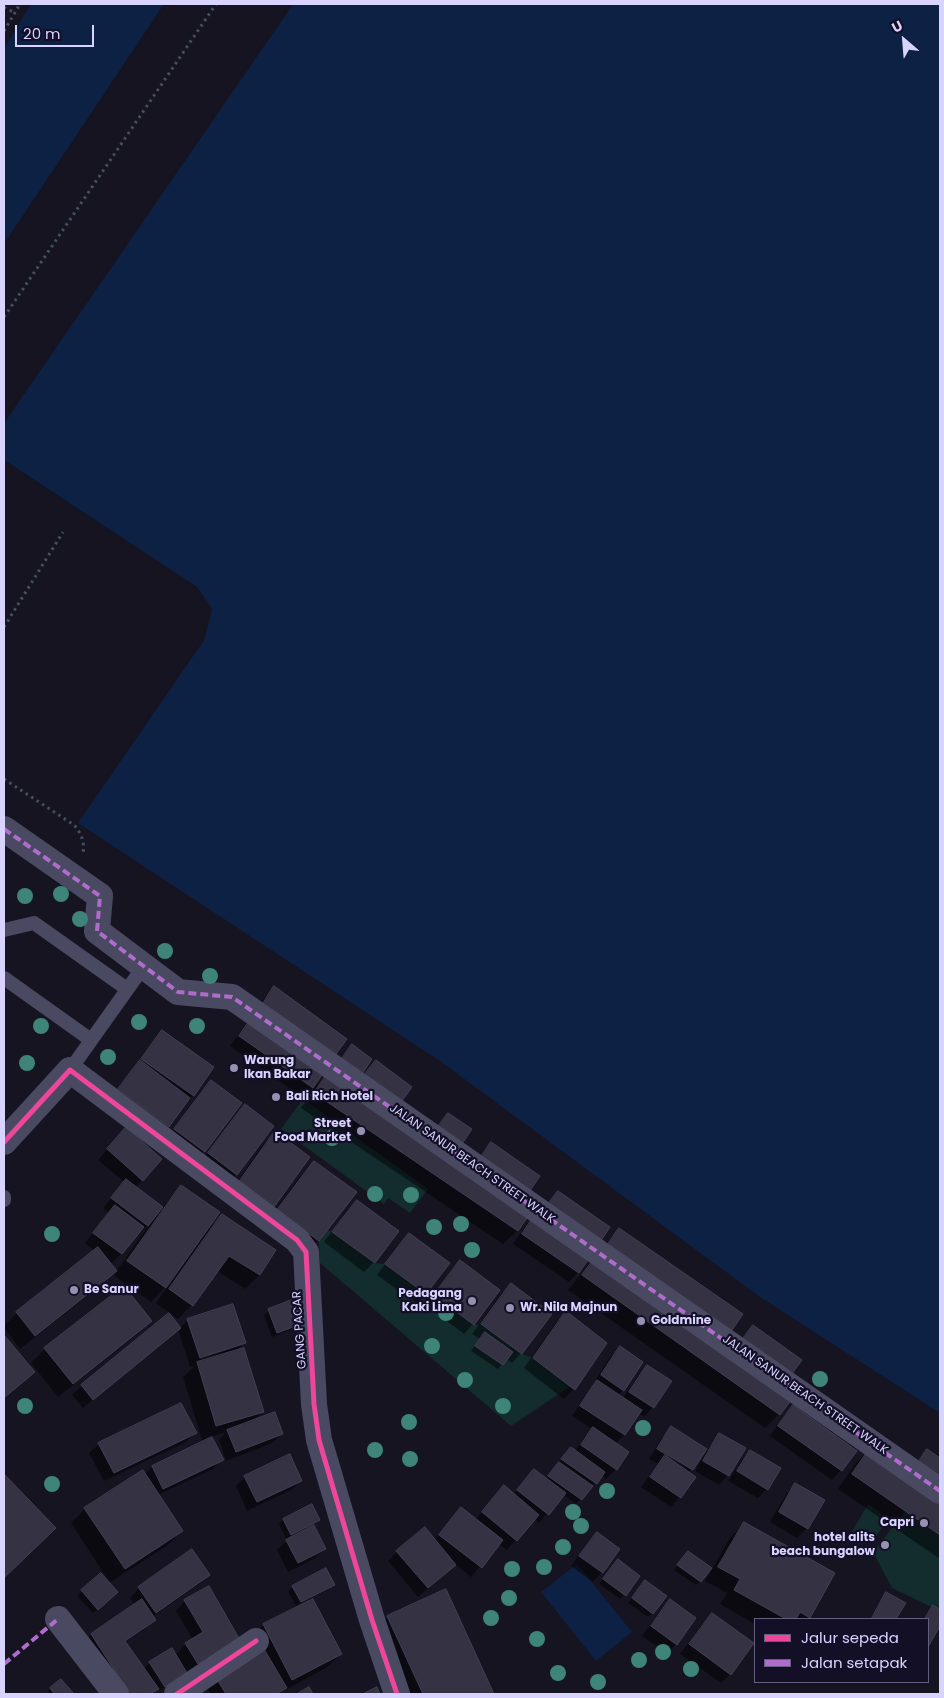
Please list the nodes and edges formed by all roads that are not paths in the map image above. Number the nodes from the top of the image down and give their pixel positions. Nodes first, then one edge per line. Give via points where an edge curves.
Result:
1 (4, 829) edge
2 (4, 930) edge
3 (144, 966) junction
4 (4, 978) edge
5 (127, 989) junction
6 (91, 1040) junction
7 (70, 1070) junction
8 (6, 1135) edge
9 (940, 1491) edge
10 (58, 1619) dead end
11 (256, 1641) dead end
12 (116, 1694) edge
13 (177, 1694) edge
14 (397, 1694) edge

1 - 3 street, JALAN SANUR BEACH STREET WALK via 100,896 97,932
2 - 5 lane via 34,923
3 - 5 lane
3 - 9 street, JALAN SANUR BEACH STREET WALK via 178,992 232,996
4 - 6 lane
5 - 6 lane
6 - 7 lane
7 - 8 street
7 - 14 street, GANG PACAR via 297,1240 306,1252 318,1440
10 - 12 street
11 - 13 street

